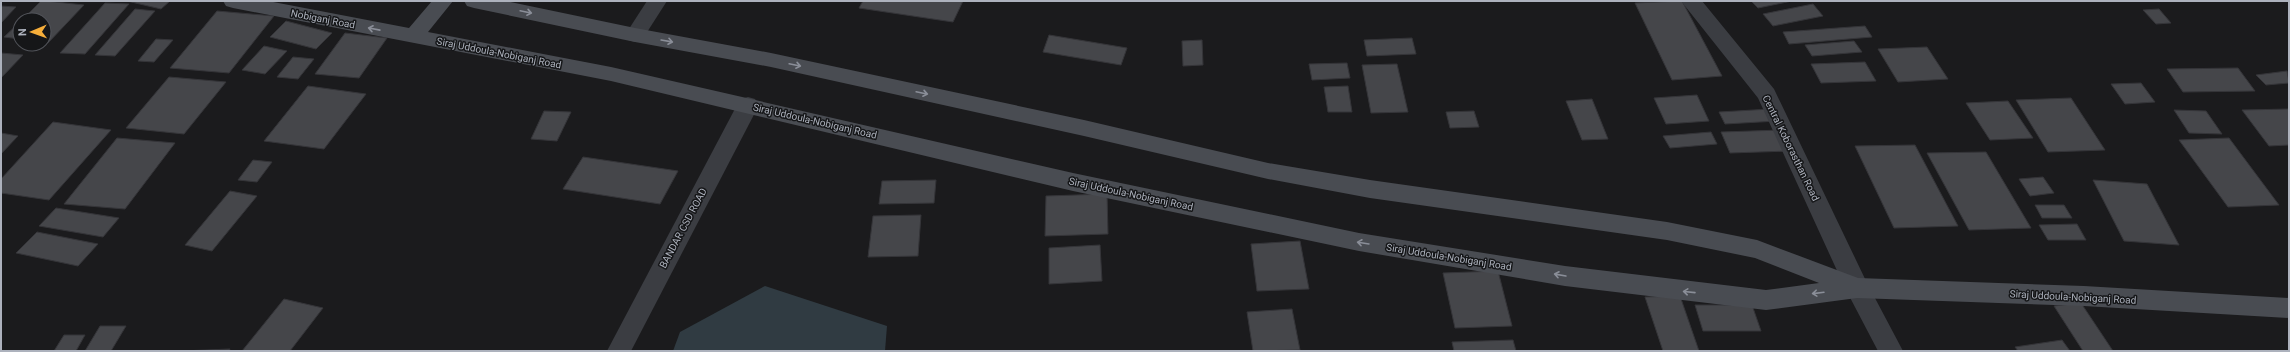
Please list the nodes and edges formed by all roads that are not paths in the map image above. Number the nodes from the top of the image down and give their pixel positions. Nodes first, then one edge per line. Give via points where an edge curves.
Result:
1 (233, 1) edge
2 (443, 1) edge
3 (474, 1) edge
4 (657, 1) edge
5 (1691, 1) edge
6 (635, 36) junction
7 (412, 37) junction
8 (748, 105) junction
9 (1857, 288) junction
10 (2289, 308) edge
11 (619, 351) edge
12 (1891, 351) edge

7 -> 1 main road, Nobiganj Road
2 - 7 main road
3 -> 6 main road, Siraj Uddoula-Nobiganj Road
4 - 6 street
5 - 9 street, Central Koborasthan Road via 1767,94
6 -> 9 main road, Siraj Uddoula-Nobiganj Road via 771,60 1268,171 1370,189 1667,232 1757,249
7 - 8 main road, Siraj Uddoula-Nobiganj Road via 611,74
9 -> 8 main road, Siraj Uddoula-Nobiganj Road via 1766,300 1565,276 1351,241 1073,182
8 - 11 street, BANDAR CSD ROAD
9 - 10 main road, Siraj Uddoula-Nobiganj Road via 2084,296
9 - 12 street, Central Koborasthan Road

